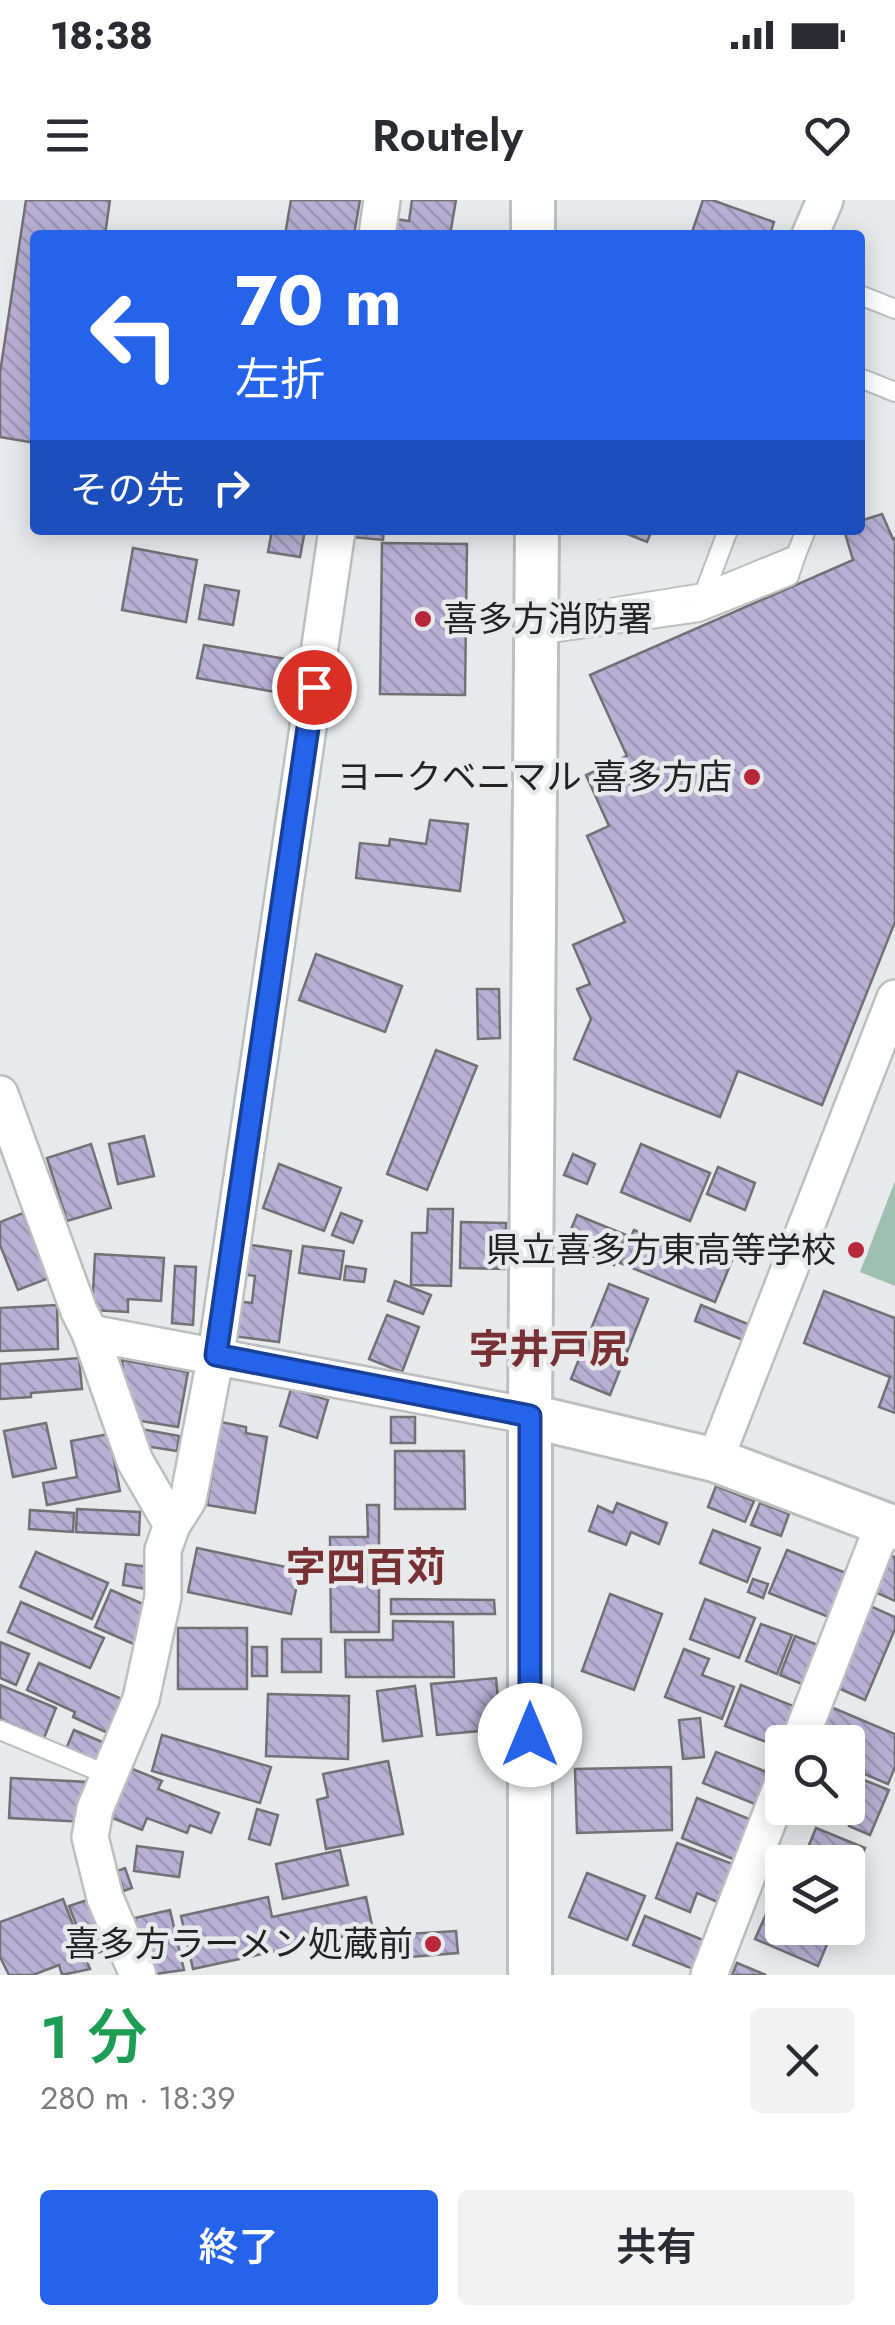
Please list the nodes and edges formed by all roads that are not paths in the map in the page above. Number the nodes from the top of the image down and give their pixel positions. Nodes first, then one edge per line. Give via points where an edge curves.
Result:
1 (382, 200) edge
2 (534, 200) edge
3 (824, 200) edge
4 (378, 230) edge
5 (534, 230) edge
6 (812, 230) edge
7 (865, 298) edge
8 (895, 309) edge
9 (865, 386) edge
10 (895, 392) edge
11 (336, 535) edge
12 (536, 535) edge
13 (726, 535) edge
14 (804, 535) edge
15 (796, 555) junction
16 (703, 593) junction
17 (699, 612) junction
18 (536, 628) junction
19 (895, 998) edge
20 (0, 1094) edge
21 (90, 1333) junction
22 (216, 1355) junction
23 (530, 1416) junction
24 (715, 1460) junction
25 (172, 1525) junction
26 (890, 1526) edge
27 (806, 1725) edge
28 (0, 1730) edge
29 (108, 1775) junction
30 (766, 1825) edge
31 (138, 1975) edge
32 (530, 1975) edge
33 (708, 1975) edge

1 - 4 street
2 - 5 street
3 - 6 street
7 - 8 lane
9 - 10 lane
11 - 22 street
12 - 18 street
13 - 16 lane
14 - 15 lane
15 - 16 lane
15 - 17 lane via 790,576
16 - 17 lane
16 - 18 lane
17 - 18 lane
18 - 23 street
19 - 24 street
20 - 21 street
21 - 22 street
21 - 25 street via 134,1461
22 - 23 street
22 - 25 street via 188,1500
23 - 24 street
23 - 32 street
24 - 26 street
25 - 29 street via 162,1550 163,1597 141,1698
26 - 27 street
28 - 29 lane
29 - 31 street via 90,1837 105,1898
30 - 33 street

